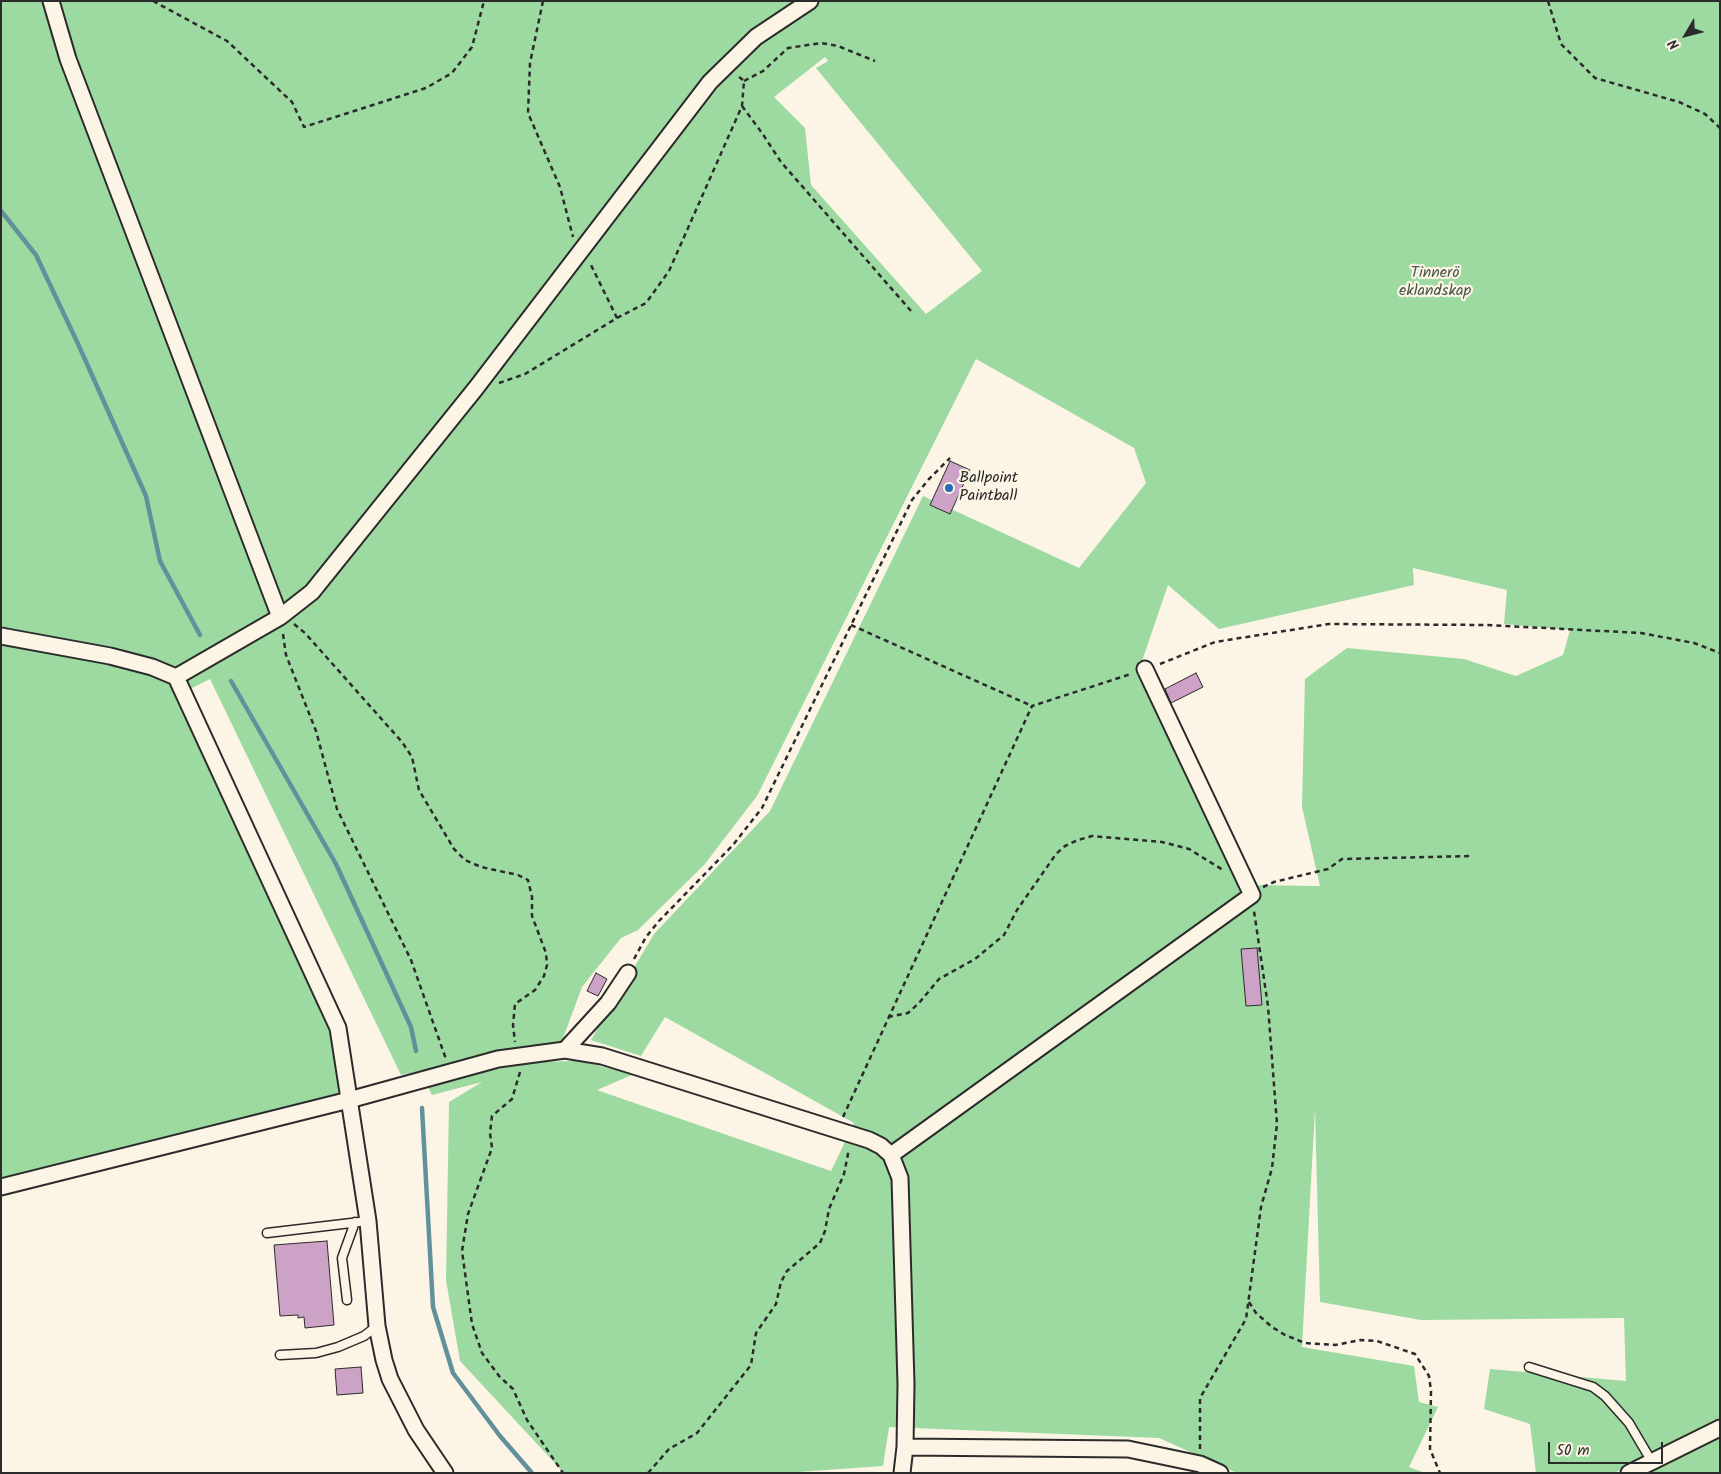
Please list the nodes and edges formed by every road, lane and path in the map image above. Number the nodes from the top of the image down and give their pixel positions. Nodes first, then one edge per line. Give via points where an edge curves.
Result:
1 (51, 1) edge
2 (153, 1) edge
3 (484, 1) edge
4 (542, 1) edge
5 (810, 1) edge
6 (1548, 1) edge
7 (875, 61) dead end
8 (725, 65) junction
9 (744, 81) junction
10 (742, 106) junction
11 (1720, 128) edge
12 (579, 251) junction
13 (912, 311) dead end
14 (618, 318) junction
15 (476, 388) junction
16 (950, 458) dead end
17 (281, 616) junction
18 (851, 625) junction
19 (1, 636) edge
20 (1720, 653) edge
21 (1145, 670) junction
22 (176, 677) junction
23 (1032, 706) junction
24 (1473, 856) dead end
25 (1224, 870) dead end
26 (1252, 895) junction
27 (628, 973) joint
28 (888, 1018) junction
29 (565, 1050) junction
30 (518, 1056) junction
31 (450, 1071) junction
32 (349, 1100) junction
33 (844, 1132) junction
34 (891, 1155) junction
35 (1, 1186) edge
36 (361, 1222) junction
37 (267, 1232) dead end
38 (347, 1300) dead end
39 (1248, 1301) junction
40 (377, 1326) junction
41 (280, 1355) dead end
42 (1530, 1367) dead end
43 (1720, 1428) edge
44 (906, 1447) junction
45 (1652, 1462) junction
46 (1200, 1464) junction
47 (445, 1473) edge
48 (563, 1473) edge
49 (648, 1473) edge
50 (902, 1473) edge
51 (1220, 1473) edge
52 (1440, 1473) edge
53 (1629, 1473) edge

1 - 17 street via 68,59
2 - 3 path via 227,41 292,102 304,126 426,88 452,73 472,47
4 - 12 path via 530,63 528,113 560,187
5 - 8 street via 756,38
6 - 11 path via 1562,44 1595,78 1679,102 1705,114
7 - 9 path via 838,46 821,43 788,48 763,72
8 - 9 path
8 - 12 street
9 - 10 path
10 - 13 path via 781,162
10 - 14 path via 660,285 646,303
12 - 14 path
12 - 15 street
14 - 15 path via 525,374
15 - 17 street via 312,592
16 - 18 path via 912,500
17 - 22 street
17 - 30 path via 305,632 402,742 412,757 419,790 454,849 465,860 481,867 518,874 528,880 532,916 546,953 547,965 535,990 515,1004 513,1025
17 - 31 path via 286,655 316,731 337,809 411,960
18 - 23 path
18 - 27 path via 762,808 733,845 646,937
19 - 22 street via 118,658
20 - 21 path via 1694,643 1642,632 1486,625 1329,624 1215,642
21 - 23 path
21 - 26 street
22 - 32 street via 338,1028
23 - 28 path
24 - 26 path via 1342,859 1328,869 1274,882
25 - 28 path via 1190,849 1162,842 1092,836 1078,840 1056,854 1017,910 1004,935 975,959 939,979 908,1013
26 - 34 street
26 - 39 path via 1268,1006 1277,1124
27 - 29 street via 608,1003
28 - 33 path
29 - 30 street
29 - 33 street via 602,1056
30 - 31 street
30 - 48 path via 520,1073 512,1099 492,1116 492,1148 468,1214 462,1251 472,1324 482,1353 513,1389 527,1420
31 - 32 street
32 - 35 street
32 - 36 street
33 - 34 street via 881,1146
33 - 49 path via 844,1174 829,1209 825,1231 820,1243 787,1271 780,1282 776,1304 756,1333 751,1365 697,1433 669,1449
34 - 44 street via 900,1178
36 - 37 lane
36 - 38 lane via 342,1258
36 - 40 street
39 - 46 path via 1246,1319 1200,1398
39 - 52 path via 1272,1327 1305,1343 1335,1345 1361,1340 1377,1341 1415,1354 1429,1376 1430,1448
40 - 41 lane via 364,1336 338,1347 316,1353
40 - 47 street via 393,1386 416,1430
42 - 45 lane via 1593,1387 1605,1396 1629,1422
43 - 45 street
44 - 46 street via 1128,1449
44 - 50 street
45 - 53 street
46 - 51 street

